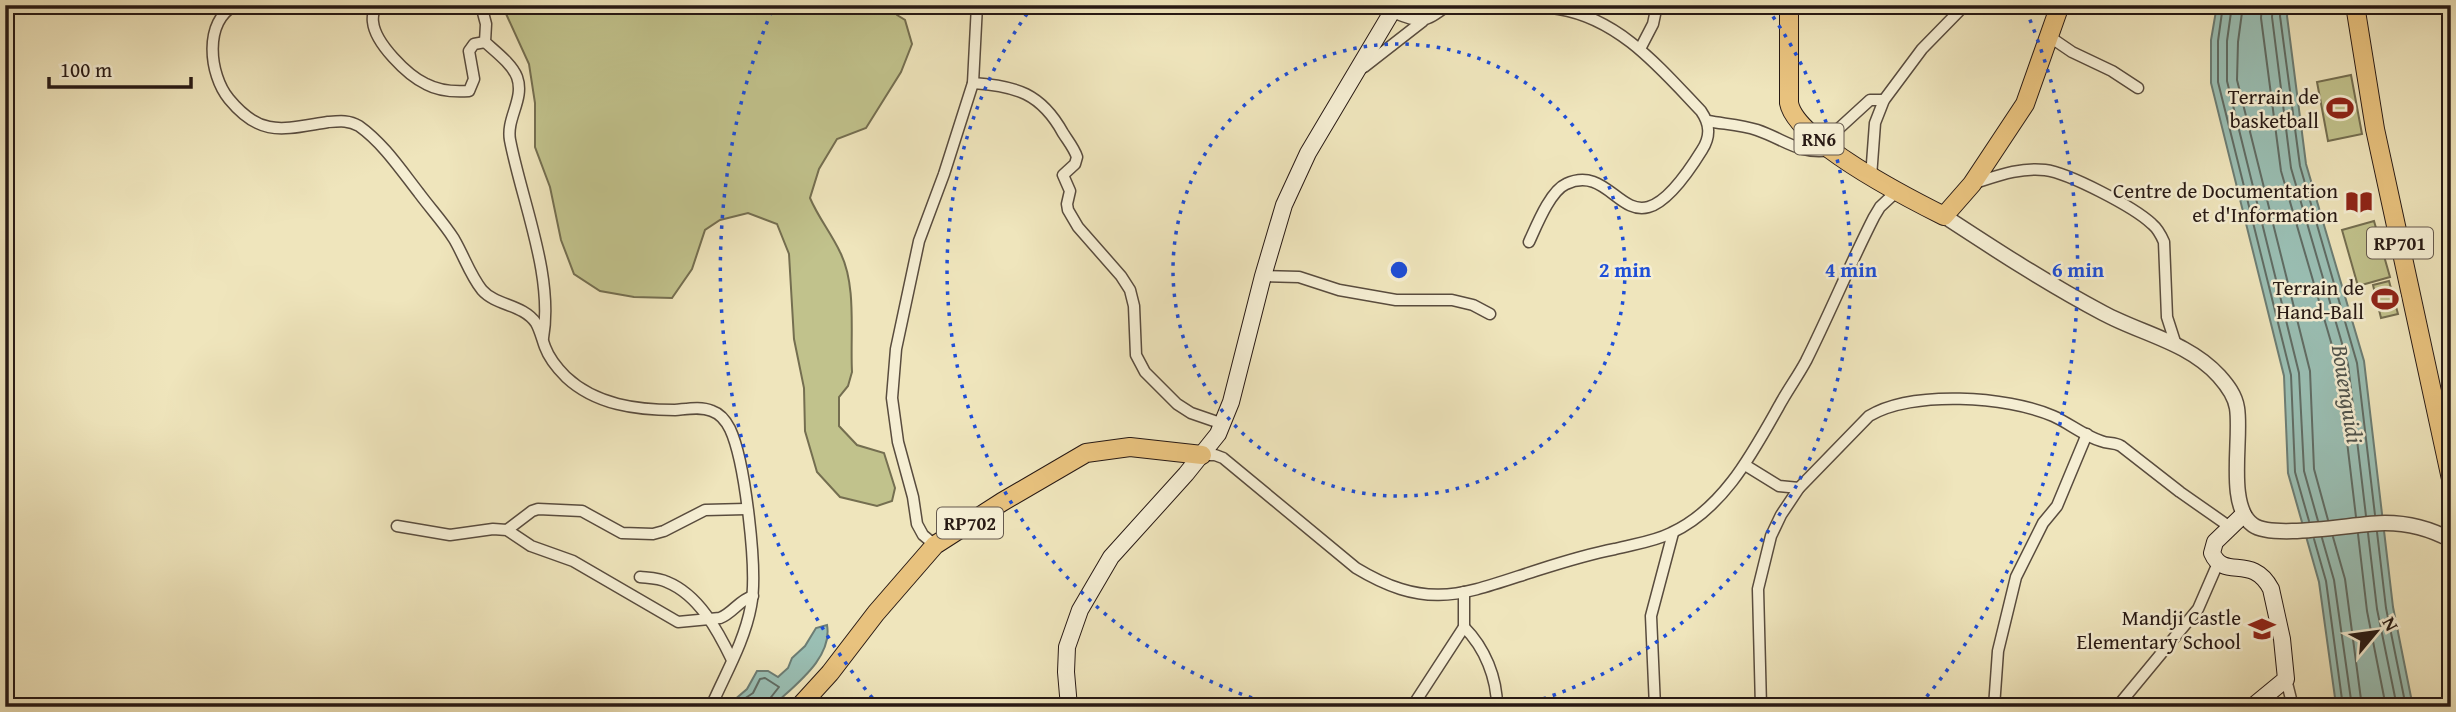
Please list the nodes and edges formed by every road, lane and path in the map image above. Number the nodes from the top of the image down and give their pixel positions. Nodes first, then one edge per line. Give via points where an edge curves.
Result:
1 (376, 5) edge
2 (481, 5) edge
3 (977, 5) edge
4 (1448, 5) edge
5 (1489, 5) edge
6 (1657, 5) edge
7 (1789, 5) edge
8 (1965, 5) edge
9 (2060, 5) edge
10 (2355, 5) edge
11 (229, 6) edge
12 (1394, 9) edge
13 (1423, 22) junction
14 (2050, 37) junction
15 (485, 42) junction
16 (1640, 49) junction
17 (1359, 70) junction
18 (973, 83) junction
19 (2138, 88) dead end
20 (1884, 100) junction
21 (1708, 121) junction
22 (1827, 147) junction
23 (1871, 177) junction
24 (1972, 184) junction
25 (1896, 192) junction
26 (1944, 216) junction
27 (1529, 242) dead end
28 (1263, 276) junction
29 (1489, 314) dead end
30 (543, 338) junction
31 (2176, 345) junction
32 (1223, 424) junction
33 (2087, 434) junction
34 (1202, 455) junction
35 (1745, 465) junction
36 (2451, 479) edge
37 (1779, 486) junction
38 (1799, 488) junction
39 (1790, 502) junction
40 (747, 509) junction
41 (2243, 515) junction
42 (397, 526) dead end
43 (2230, 527) junction
44 (507, 530) junction
45 (1673, 533) junction
46 (2451, 540) edge
47 (935, 545) junction
48 (2218, 563) junction
49 (640, 577) dead end
50 (1464, 592) junction
51 (753, 596) junction
52 (710, 620) junction
53 (1464, 627) junction
54 (732, 660) junction
55 (2286, 678) junction
56 (714, 707) edge
57 (799, 707) edge
58 (1069, 707) edge
59 (1412, 707) edge
60 (1497, 707) edge
61 (1655, 707) edge
62 (1761, 707) edge
63 (1994, 707) edge
64 (2117, 707) edge
65 (2252, 707) edge
66 (2292, 707) edge

1 - 15 street via 373,23 387,51 408,73 436,88 469,91 474,79 469,51 474,44
2 - 15 street
3 - 18 street
4 - 13 street
5 - 16 street via 1563,9 1615,31
6 - 16 street
7 - 22 main road, RN6 via 1790,109
8 - 20 street via 1922,49
9 - 14 main road
10 - 36 main road, RP701 via 2375,129
11 - 30 street via 216,27 213,51 216,75 239,110 266,127 289,129 349,121 360,127 390,156 453,238 484,293 525,313
12 - 13 street
12 - 17 main road
13 - 17 street
14 - 19 street
14 - 24 main road via 2025,104
15 - 30 street via 516,74 519,84 509,135 545,286
16 - 21 street
17 - 28 main road via 1294,182
18 - 32 street via 1023,91 1049,111 1077,157 1063,175 1070,191 1068,210 1121,276 1133,299 1139,364 1177,404
18 - 47 street via 919,242 896,349 892,398 898,442 917,524
20 - 22 street via 1870,100
20 - 23 street via 1875,123
21 - 22 street via 1754,129 1813,153
21 - 27 street via 1705,146 1674,190 1655,206 1625,205 1590,181 1567,183 1555,194
22 - 23 main road, RN6
23 - 25 main road, RN6
24 - 26 main road
24 - 31 street via 2004,174 2043,170 2079,180 2144,217 2164,242 2167,317
25 - 26 main road, RN6
25 - 35 street via 1874,217 1805,363
26 - 31 street via 2041,279 2106,315
28 - 29 street via 1299,277 1396,300 1452,300
28 - 32 main road
30 - 40 street via 546,351 567,378 604,400 639,410 706,409 722,416 735,439
31 - 41 street via 2199,357 2232,391
32 - 34 main road
33 - 38 street via 2052,415 1982,400 1945,398 1895,405 1869,416
33 - 43 street via 2121,446
33 - 63 street via 2057,506 2043,523 2016,577 1998,651
34 - 47 main road, RP702 via 1130,447 1086,453
34 - 50 street via 1223,458 1356,568 1380,582 1417,595
34 - 58 main road via 1111,557 1080,610 1067,647
35 - 37 street
35 - 45 street via 1703,511
37 - 38 street
37 - 39 street
38 - 39 street
39 - 62 street via 1771,536 1758,589
40 - 44 street via 705,510 653,534 622,533 582,511 538,509
40 - 51 street
41 - 43 main road
41 - 46 street via 2254,527 2272,532 2409,524
42 - 44 street via 450,535
43 - 48 main road via 2213,547
44 - 52 street via 531,546 573,561 678,622
45 - 50 street
45 - 61 street via 1651,616
47 - 57 main road, RP702
48 - 55 main road via 2256,571 2266,580 2282,639
48 - 64 street via 2198,609
49 - 52 street via 681,590
50 - 53 street
51 - 52 street via 726,616
51 - 54 street
52 - 54 street
53 - 59 street
53 - 60 street via 1487,660
54 - 56 street
55 - 65 main road
55 - 66 street

